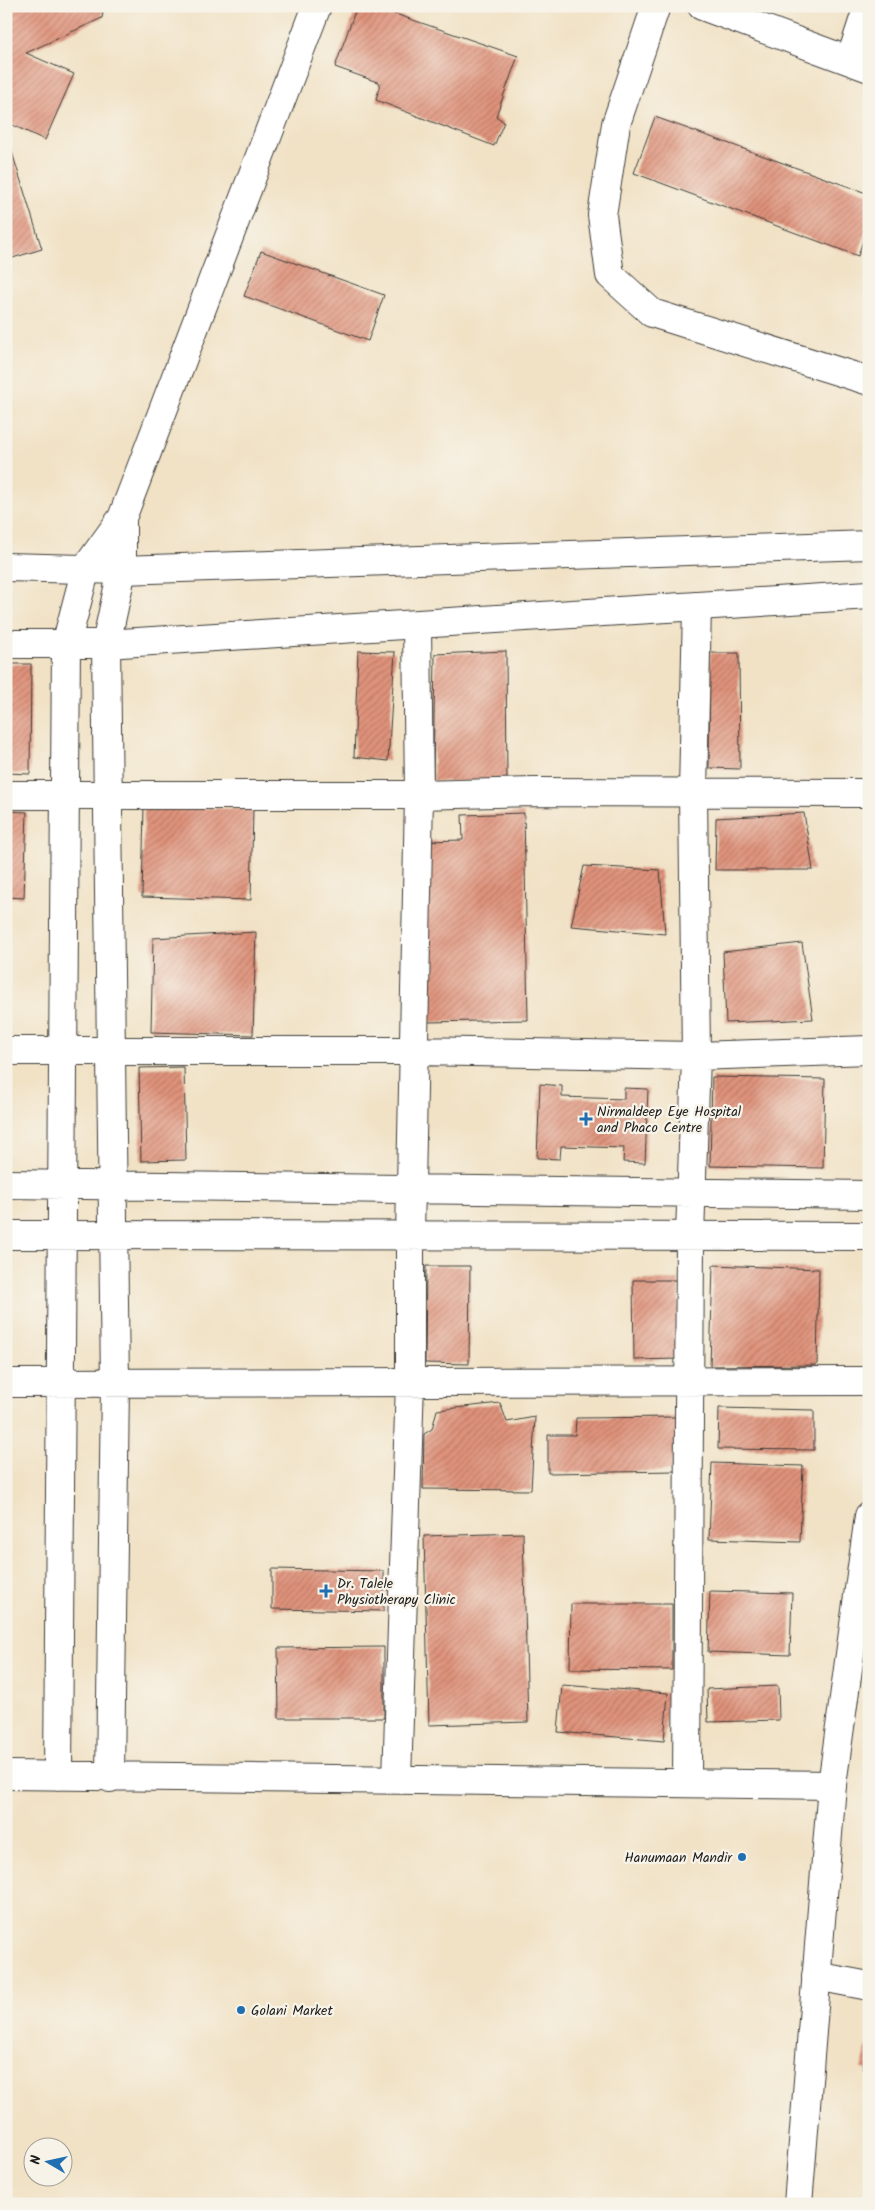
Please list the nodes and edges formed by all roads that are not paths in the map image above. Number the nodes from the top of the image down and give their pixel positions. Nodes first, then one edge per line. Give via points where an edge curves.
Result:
1 (317, 6) edge
2 (656, 6) edge
3 (702, 6) edge
4 (868, 6) edge
5 (859, 65) edge
6 (869, 381) edge
7 (122, 518) junction
8 (869, 546) edge
9 (6, 567) edge
10 (86, 568) junction
11 (122, 570) junction
12 (869, 596) edge
13 (697, 606) junction
14 (417, 624) junction
15 (6, 644) edge
16 (66, 644) junction
17 (106, 644) junction
18 (693, 792) junction
19 (869, 794) edge
20 (6, 795) edge
21 (64, 795) junction
22 (107, 795) junction
23 (419, 795) junction
24 (869, 1050) edge
25 (6, 1051) edge
26 (63, 1051) junction
27 (111, 1051) junction
28 (413, 1051) junction
29 (696, 1056) junction
30 (6, 1184) edge
31 (62, 1184) junction
32 (112, 1184) junction
33 (410, 1190) junction
34 (691, 1193) junction
35 (869, 1195) edge
36 (6, 1235) edge
37 (410, 1235) junction
38 (61, 1236) junction
39 (113, 1236) junction
40 (690, 1236) junction
41 (869, 1236) edge
42 (869, 1381) edge
43 (410, 1382) junction
44 (689, 1382) junction
45 (6, 1383) edge
46 (61, 1384) junction
47 (115, 1384) junction
48 (869, 1516) edge
49 (6, 1775) edge
50 (58, 1776) junction
51 (110, 1778) junction
52 (397, 1779) junction
53 (687, 1783) junction
54 (832, 1785) junction
55 (816, 1976) junction
56 (869, 1986) edge
57 (798, 2204) edge

1 - 7 street
2 - 6 street via 616,124 602,215 610,275 652,312
3 - 5 street
4 - 5 street
7 - 10 street
7 - 11 street
8 - 11 street
9 - 10 street
10 - 11 street
10 - 16 street
11 - 17 street
12 - 13 street
13 - 14 street
13 - 18 street
14 - 17 street
14 - 23 street
15 - 16 street
16 - 17 street
16 - 21 street
17 - 22 street
18 - 19 street
18 - 23 street
18 - 29 street
20 - 21 street
21 - 22 street
21 - 26 street
22 - 23 street
22 - 27 street
23 - 28 street
24 - 29 street
25 - 26 street
26 - 27 street
26 - 31 street
27 - 28 street
27 - 32 street
28 - 29 street
28 - 33 street
29 - 34 street
30 - 31 street
31 - 32 street
31 - 38 street
32 - 33 street
32 - 39 street
33 - 34 street
33 - 37 street
34 - 35 street
34 - 40 street
36 - 38 street
37 - 39 street
37 - 40 street
37 - 43 street
38 - 39 street
38 - 46 street
39 - 47 street
40 - 41 street
40 - 44 street
42 - 44 street
43 - 44 street
43 - 47 street
43 - 52 street
44 - 53 street
45 - 46 street
46 - 47 street
46 - 50 street
47 - 51 street
48 - 54 street
49 - 50 street
50 - 51 street
51 - 52 street
52 - 53 street
53 - 54 street
54 - 55 street
55 - 56 street
55 - 57 street

